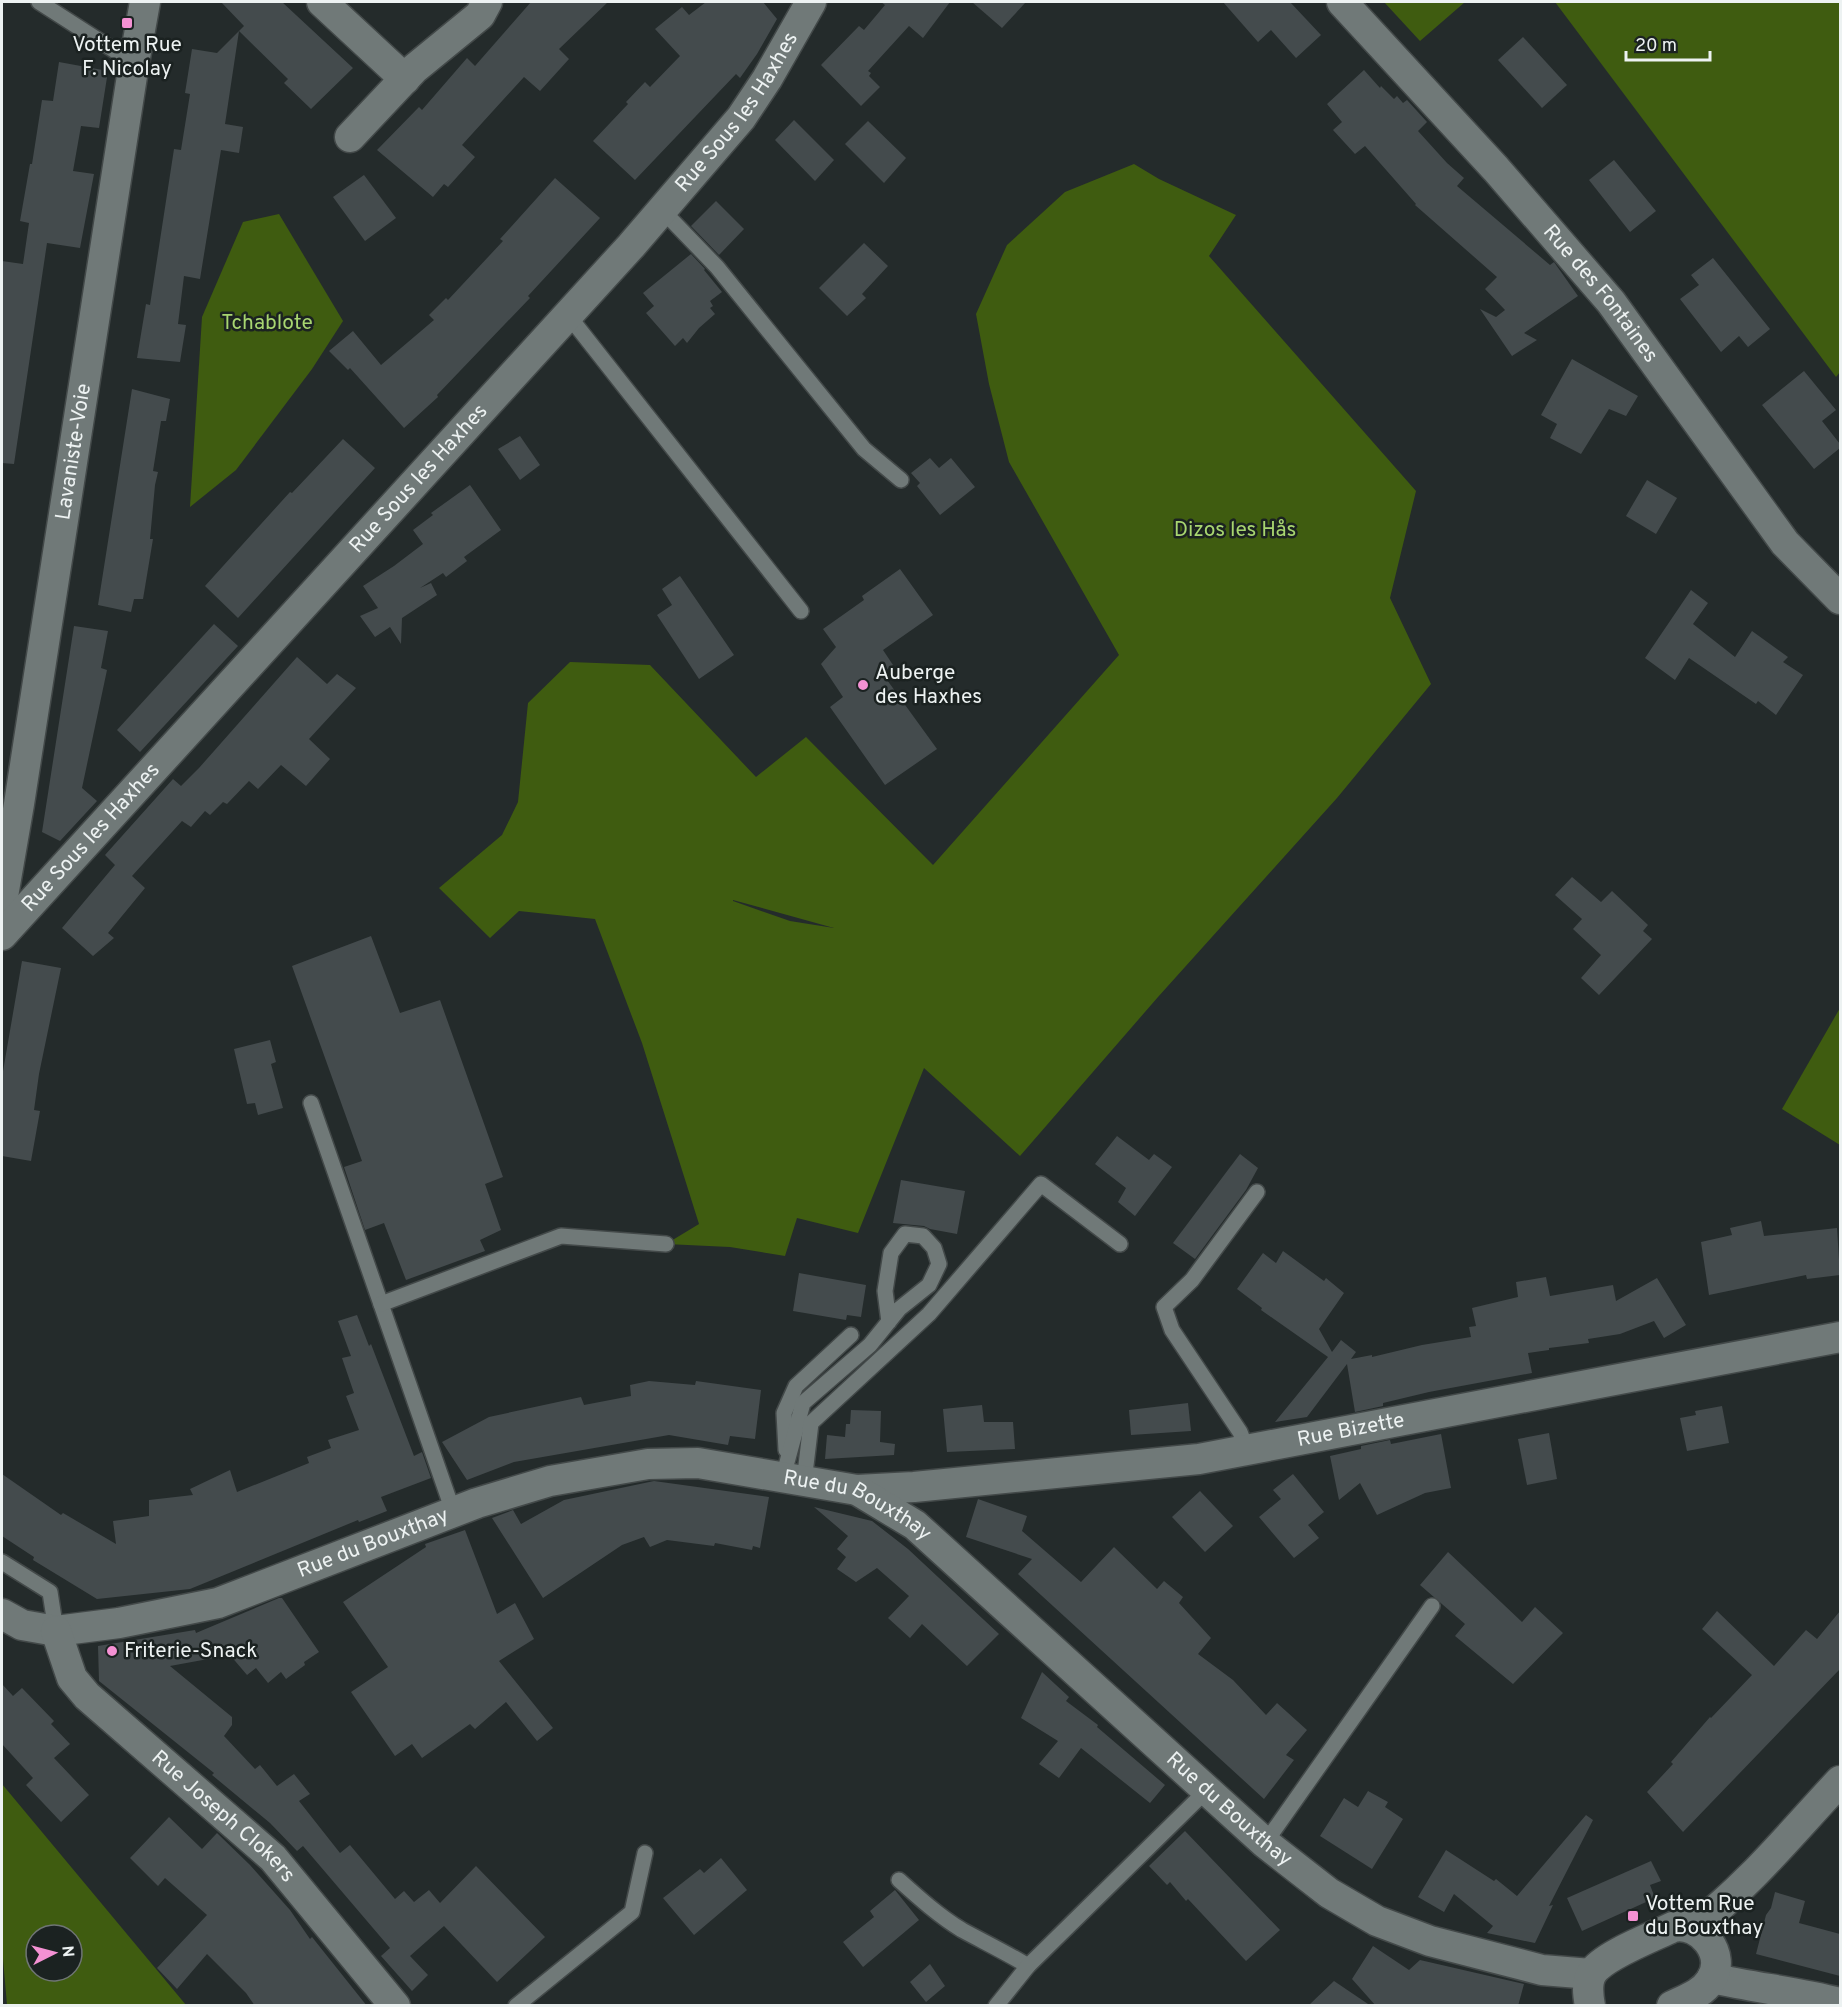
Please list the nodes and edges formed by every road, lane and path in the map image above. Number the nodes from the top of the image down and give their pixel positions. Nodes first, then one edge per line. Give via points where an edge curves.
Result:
1 (39, 2) edge
2 (145, 2) edge
3 (322, 2) edge
4 (487, 2) edge
5 (811, 2) edge
6 (1342, 2) edge
7 (134, 63) junction
8 (405, 79) junction
9 (350, 137) dead end
10 (662, 210) junction
11 (568, 315) junction
12 (901, 480) dead end
13 (1840, 599) edge
14 (801, 611) dead end
15 (10, 806) edge
16 (2, 902) edge
17 (2, 935) edge
18 (311, 1102) dead end
19 (1257, 1192) dead end
20 (666, 1244) dead end
21 (1120, 1244) dead end
22 (381, 1304) junction
23 (889, 1322) junction
24 (851, 1335) dead end
25 (1840, 1337) edge
26 (1247, 1450) junction
27 (791, 1474) junction
28 (857, 1490) junction
29 (453, 1511) junction
30 (2, 1562) edge
31 (1431, 1606) dead end
32 (2, 1614) edge
33 (56, 1631) junction
34 (1840, 1781) edge
35 (1206, 1791) junction
36 (1264, 1843) junction
37 (645, 1853) dead end
38 (899, 1880) dead end
39 (1693, 1928) junction
40 (1028, 1966) junction
41 (1591, 1974) junction
42 (1712, 1978) junction
43 (1840, 2003) edge
44 (394, 2006) edge
45 (516, 2006) edge
46 (996, 2006) edge
47 (1590, 2006) edge
48 (1672, 2006) edge

1 - 7 lane
2 - 7 street, Lavaniste-Voie
3 - 8 street
4 - 8 street via 480,15
5 - 10 street, Rue Sous les Haxhes via 741,118
6 - 13 street, Rue des Fontaines via 1496,169 1611,302 1785,543
7 - 15 street, Lavaniste-Voie
8 - 9 street
10 - 11 street, Rue Sous les Haxhes
10 - 12 lane via 717,267 864,449
11 - 14 lane
11 - 17 street, Rue Sous les Haxhes
15 - 16 street, Lavaniste-Voie
18 - 22 lane
19 - 26 lane via 1192,1280 1164,1307 1173,1330 1240,1432
20 - 22 lane via 561,1236
21 - 27 lane via 1041,1184 929,1314 811,1423
22 - 29 lane
23 - 23 lane via 929,1285 939,1264 934,1248 923,1236 905,1234 891,1254 885,1291
23 - 27 lane via 870,1345 803,1403
24 - 27 lane via 796,1386 784,1413
25 - 26 street, Rue Bizette
26 - 28 street, Rue Bizette via 1200,1459
27 - 28 street, Rue du Bouxthay
27 - 29 street, Rue du Bouxthay via 698,1463 648,1464 550,1481
28 - 35 street, Rue du Bouxthay via 915,1526
29 - 33 street, Rue du Bouxthay via 218,1603
30 - 33 lane via 50,1592
31 - 36 lane
32 - 33 street, Rue du Bouxthay via 22,1625
33 - 44 street, Rue Joseph Clokers via 72,1678 87,1696 273,1858
34 - 39 street via 1738,1889
35 - 36 street, Rue du Bouxthay
35 - 40 lane
36 - 41 street, Rue du Bouxthay via 1329,1893 1377,1921 1430,1941 1542,1970
37 - 45 lane via 632,1912
38 - 40 lane via 962,1930
39 - 41 street via 1673,1927 1604,1961
39 - 42 street via 1713,1949
40 - 46 lane
41 - 47 street via 1587,1990
42 - 43 street
42 - 48 street via 1700,1993

